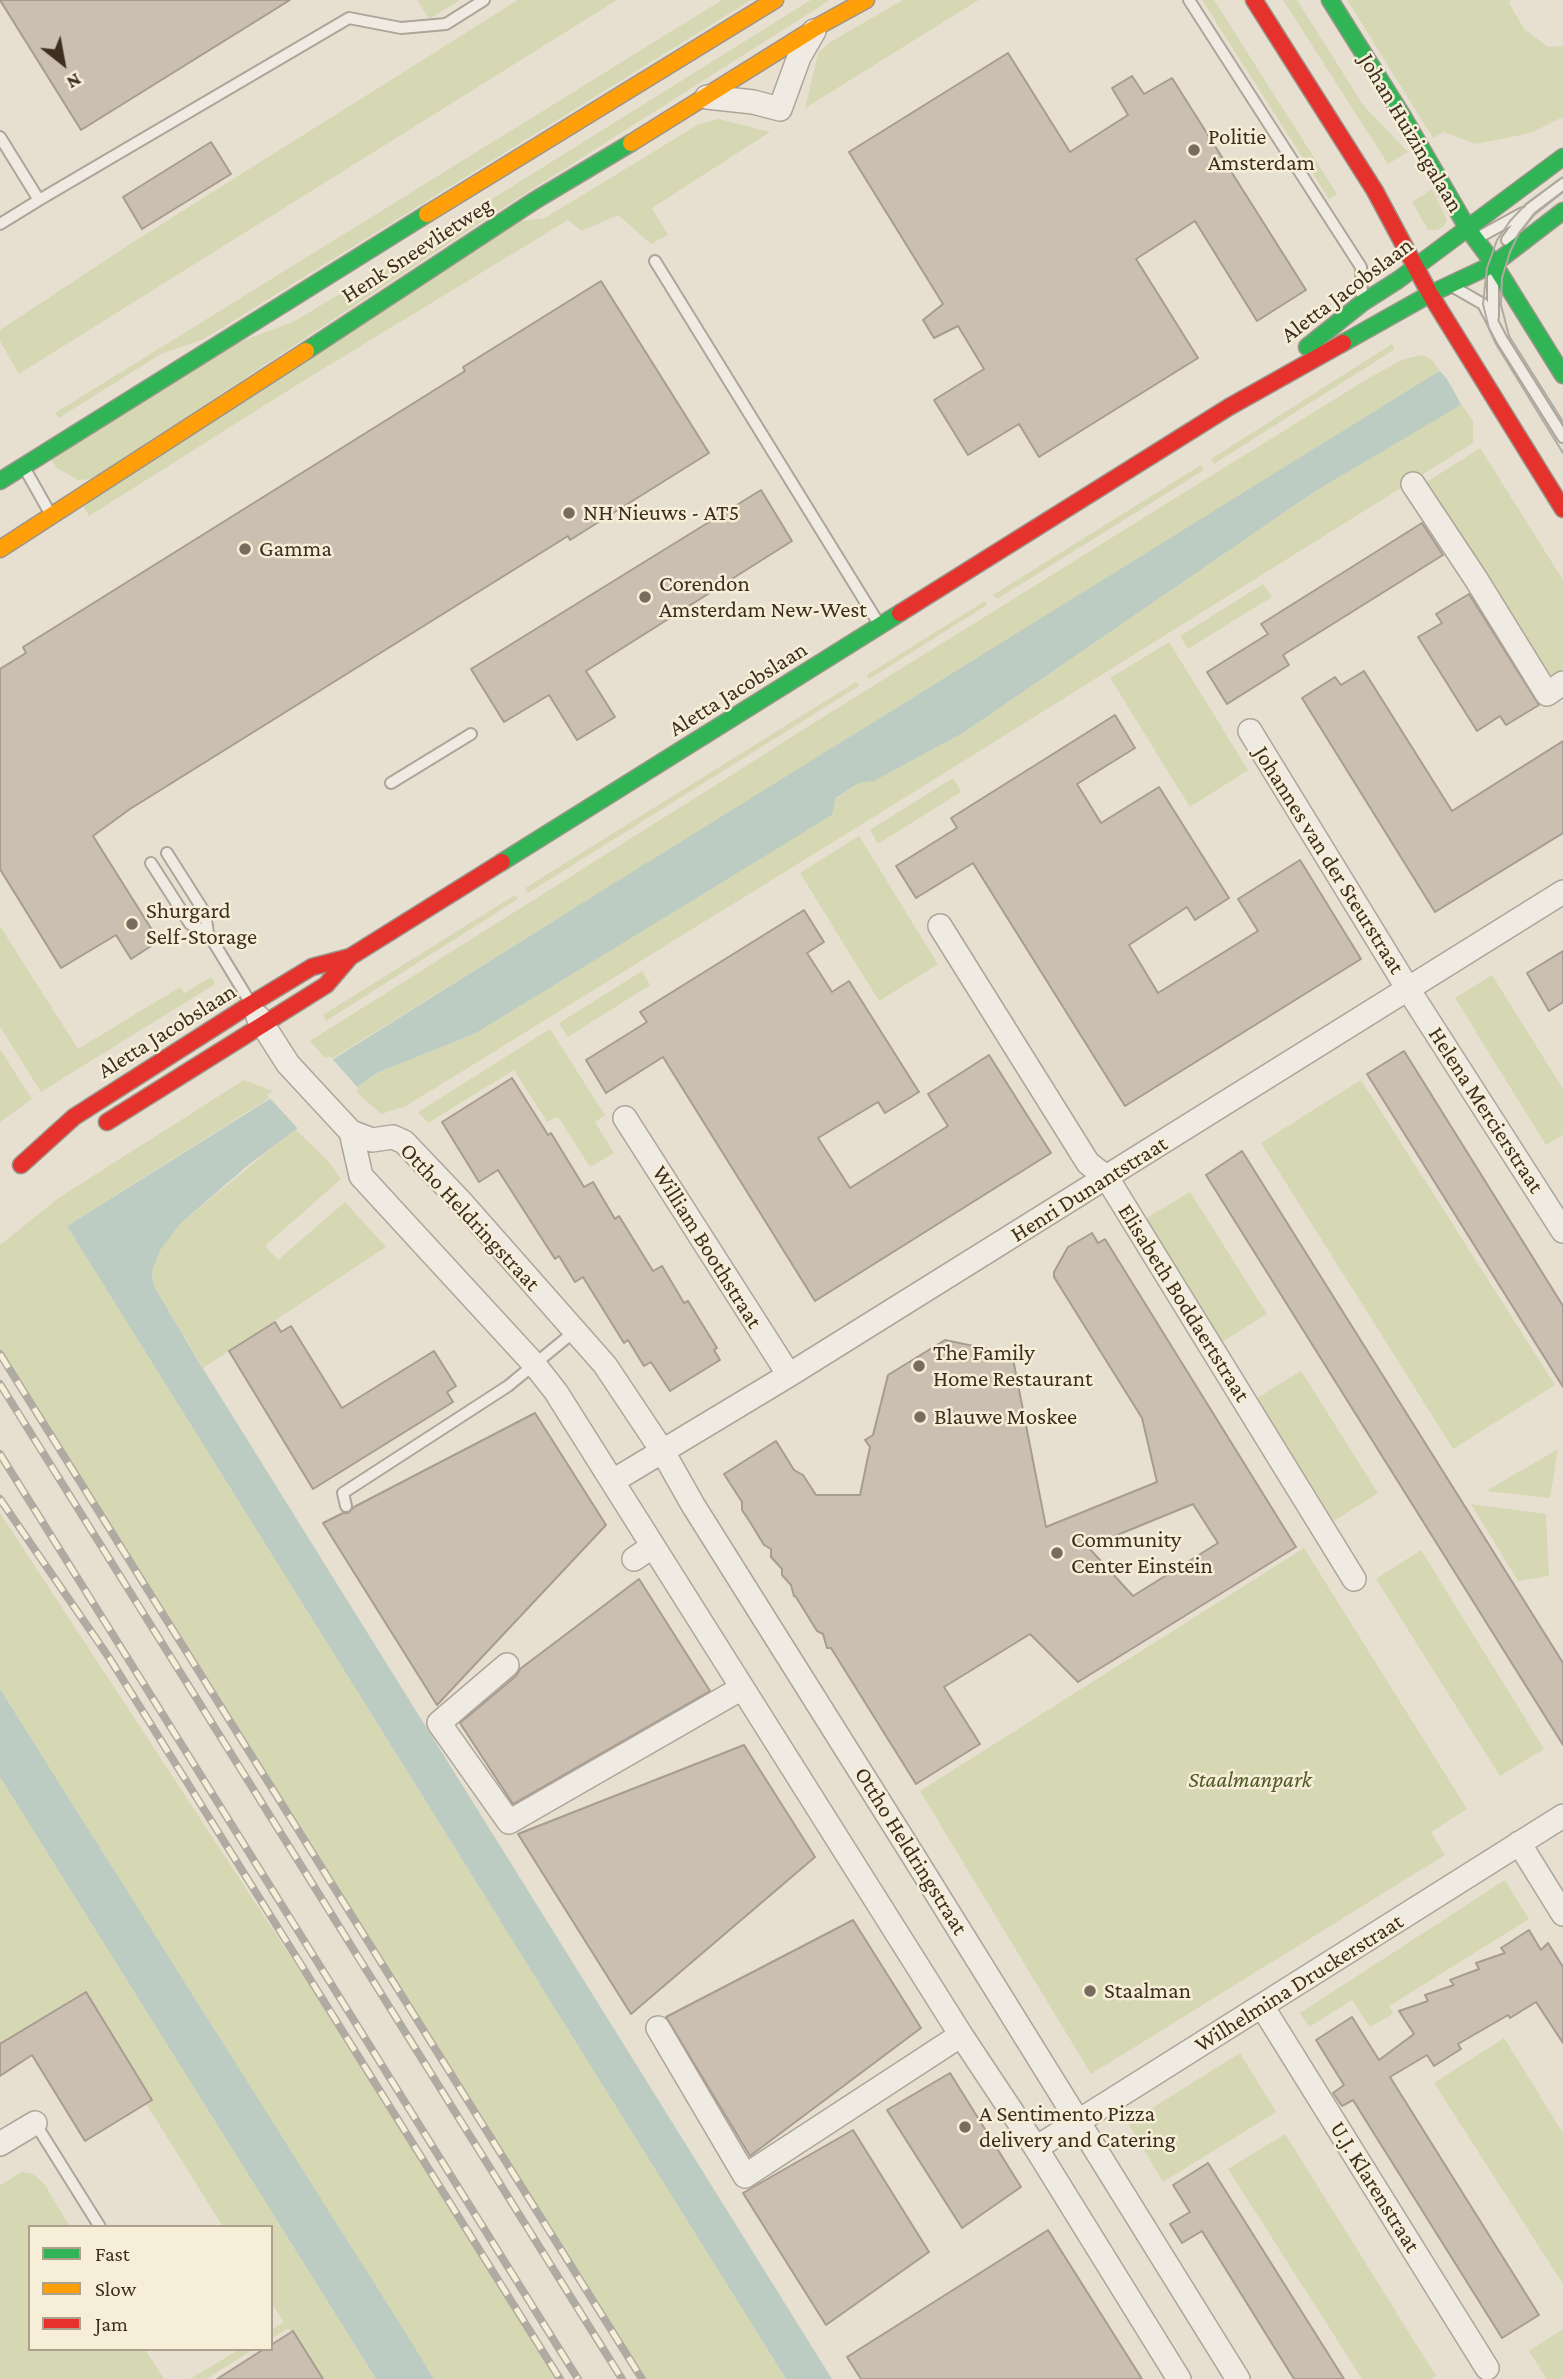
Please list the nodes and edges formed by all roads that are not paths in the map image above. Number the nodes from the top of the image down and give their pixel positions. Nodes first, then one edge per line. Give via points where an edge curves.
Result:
1 (484, 0) edge
2 (775, 0) edge
3 (866, 0) edge
4 (1189, 0) edge
5 (1254, 0) edge
6 (1330, 0) edge
7 (815, 28) junction
8 (706, 97) junction
9 (0, 137) edge
10 (1563, 158) edge
11 (1563, 184) edge
12 (39, 200) junction
13 (1530, 209) junction
14 (1563, 211) edge
15 (0, 224) edge
16 (1472, 234) junction
17 (655, 261) dead end
18 (1494, 264) junction
19 (1416, 266) junction
20 (1448, 285) junction
21 (1430, 294) junction
22 (1362, 303) junction
23 (1493, 320) junction
24 (1563, 375) edge
25 (1256, 391) junction
26 (1563, 437) edge
27 (23, 466) junction
28 (0, 481) edge
29 (1413, 484) dead end
30 (1563, 509) edge
31 (52, 517) junction
32 (0, 549) edge
33 (880, 627) junction
34 (1563, 683) edge
35 (1250, 731) dead end
36 (471, 734) dead end
37 (391, 783) dead end
38 (167, 853) dead end
39 (151, 863) dead end
40 (1563, 892) edge
41 (940, 926) dead end
42 (208, 933) junction
43 (350, 957) junction
44 (1408, 989) junction
45 (257, 1015) junction
46 (625, 1118) dead end
47 (345, 1126) junction
48 (96, 1129) dead end
49 (74, 1140) dead end
50 (1107, 1178) junction
51 (1563, 1231) edge
52 (575, 1331) junction
53 (534, 1364) junction
54 (789, 1376) junction
55 (663, 1452) junction
56 (613, 1482) junction
57 (346, 1506) dead end
58 (1354, 1579) dead end
59 (507, 1665) dead end
60 (742, 1688) junction
61 (1563, 1816) edge
62 (1520, 1843) junction
63 (1563, 1914) edge
64 (1262, 2006) junction
65 (658, 2028) dead end
66 (961, 2035) junction
67 (1078, 2122) junction
68 (35, 2123) joint
69 (0, 2144) edge
70 (1035, 2148) junction
71 (99, 2225) edge
72 (1487, 2368) dead end
73 (1179, 2379) edge
74 (1238, 2379) edge

1 - 12 lane via 446,24 401,28 349,18
2 - 27 main road, Henk Sneevlietweg
3 - 7 main road, Henk Sneevlietweg
4 - 22 lane via 1361,267
5 - 19 main road via 1375,191
6 - 16 main road, Johan Huizingalaan
7 - 8 main road, Henk Sneevlietweg
7 - 8 street via 780,109
8 - 31 main road, Henk Sneevlietweg via 534,201
9 - 12 lane
10 - 16 main road, Aletta Jacobslaan
11 - 13 lane
12 - 15 lane
13 - 16 lane
13 - 18 lane
14 - 18 main road, Aletta Jacobslaan
16 - 18 main road, Johan Huizingalaan
16 - 19 main road, Aletta Jacobslaan
17 - 33 lane
18 - 20 main road, Aletta Jacobslaan
18 - 23 lane
18 - 24 main road, Johan Huizingalaan
19 - 20 lane
19 - 21 main road
19 - 22 main road, Aletta Jacobslaan
20 - 21 main road, Aletta Jacobslaan
20 - 23 lane via 1483,304
21 - 25 main road, Aletta Jacobslaan
21 - 30 main road
22 - 25 main road, Aletta Jacobslaan
23 - 26 lane
25 - 33 main road, Aletta Jacobslaan
27 - 28 main road, Henk Sneevlietweg
27 - 31 lane
29 - 34 street via 1547,694
31 - 32 main road, Henk Sneevlietweg
33 - 43 main road, Aletta Jacobslaan via 529,837
35 - 44 street, Johannes van der Steurstraat
36 - 37 lane
38 - 42 lane via 205,913
39 - 42 lane via 190,924
40 - 44 street, Henri Dunantstraat
41 - 50 street, Elisabeth Boddaertstraat via 1087,1163
42 - 45 lane
43 - 45 main road, Aletta Jacobslaan via 326,985
43 - 45 main road, Aletta Jacobslaan via 312,967
44 - 50 street, Henri Dunantstraat
44 - 51 street, Helena Mercierstraat
45 - 47 street via 288,1064
45 - 48 main road, Aletta Jacobslaan
45 - 49 main road, Aletta Jacobslaan via 74,1117 16,1168
46 - 54 street, William Boothstraat
47 - 52 street, Ottho Heldringstraat via 372,1140 393,1137 404,1142
47 - 53 street via 361,1176
50 - 54 street, Henri Dunantstraat
50 - 58 street, Elisabeth Boddaertstraat
52 - 53 lane
52 - 55 street, Ottho Heldringstraat via 605,1365
53 - 56 street
53 - 57 lane via 508,1386 343,1493
54 - 55 street, Henri Dunantstraat
55 - 56 street, Henri Dunantstraat
55 - 67 street, Ottho Heldringstraat
56 - 60 street via 644,1553
59 - 60 street via 439,1723 509,1822
60 - 66 street
61 - 62 street, Wilhelmina Druckerstraat
62 - 63 street
62 - 64 street, Wilhelmina Druckerstraat
64 - 67 street, Wilhelmina Druckerstraat
64 - 72 street, U.J. Klarenstraat
65 - 66 street via 745,2176
66 - 70 street
67 - 70 street, Wilhelmina Druckerstraat
67 - 74 street, Ottho Heldringstraat
68 - 69 street
68 - 71 lane
70 - 73 street

